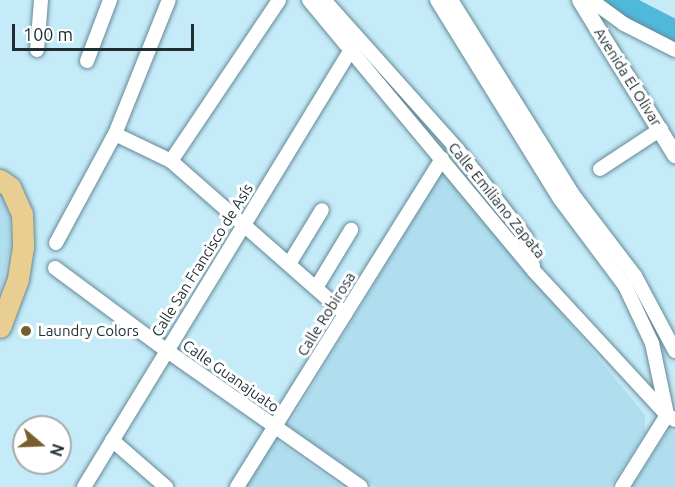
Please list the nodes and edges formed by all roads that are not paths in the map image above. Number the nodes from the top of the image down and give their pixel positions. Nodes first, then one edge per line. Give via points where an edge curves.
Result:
1 (41, 0) edge
2 (110, 0) edge
3 (169, 0) edge
4 (279, 0) edge
5 (309, 0) edge
6 (324, 0) edge
7 (437, 0) edge
8 (451, 0) edge
9 (580, 0) edge
10 (591, 0) edge
11 (37, 50) dead end
12 (675, 50) edge
13 (350, 51) junction
14 (87, 61) dead end
15 (661, 129) junction
16 (115, 134) junction
17 (675, 155) edge
18 (442, 159) junction
19 (171, 161) junction
20 (600, 169) dead end
21 (5, 184) edge
22 (322, 210) dead end
23 (243, 224) junction
24 (351, 230) dead end
25 (56, 243) dead end
26 (289, 264) junction
27 (55, 268) dead end
28 (534, 271) junction
29 (630, 281) junction
30 (316, 288) junction
31 (345, 314) junction
32 (2, 317) edge
33 (166, 350) junction
34 (675, 351) edge
35 (671, 418) edge
36 (275, 426) junction
37 (112, 440) junction
38 (84, 487) edge
39 (166, 487) edge
40 (237, 487) edge
41 (361, 487) edge
42 (622, 487) edge

1 - 11 street
2 - 14 street
3 - 16 street
4 - 19 street
5 - 13 street, Calle Emiliano Zapata
6 - 28 street via 471,168 526,238
7 - 29 street via 560,200
8 - 29 street
9 - 15 street, Avenida El Olivar
10 - 12 street via 624,24
13 - 18 street, Calle Emiliano Zapata
13 - 23 street, Calle San Francisco de Asís
15 - 17 street, Avenida El Olivar
15 - 20 street
16 - 19 street
16 - 25 street
18 - 28 street, Calle Emiliano Zapata
18 - 31 street, Calle Robirosa
19 - 23 street
21 - 32 main road via 22,214 23,247 18,279
22 - 26 street
23 - 26 street
23 - 33 street, Calle San Francisco de Asís
24 - 30 street
26 - 30 street
27 - 33 street, Calle Guanajuato
28 - 35 street, Calle Emiliano Zapata
29 - 34 street
29 - 35 street via 652,343
30 - 31 street
31 - 36 street, Calle Robirosa
33 - 36 street, Calle Guanajuato
33 - 37 street, Calle San Francisco de Asís
35 - 42 street
36 - 40 street, Calle Robirosa
36 - 41 street, Calle Guanajuato
37 - 38 street, Calle San Francisco de Asís
37 - 39 street

